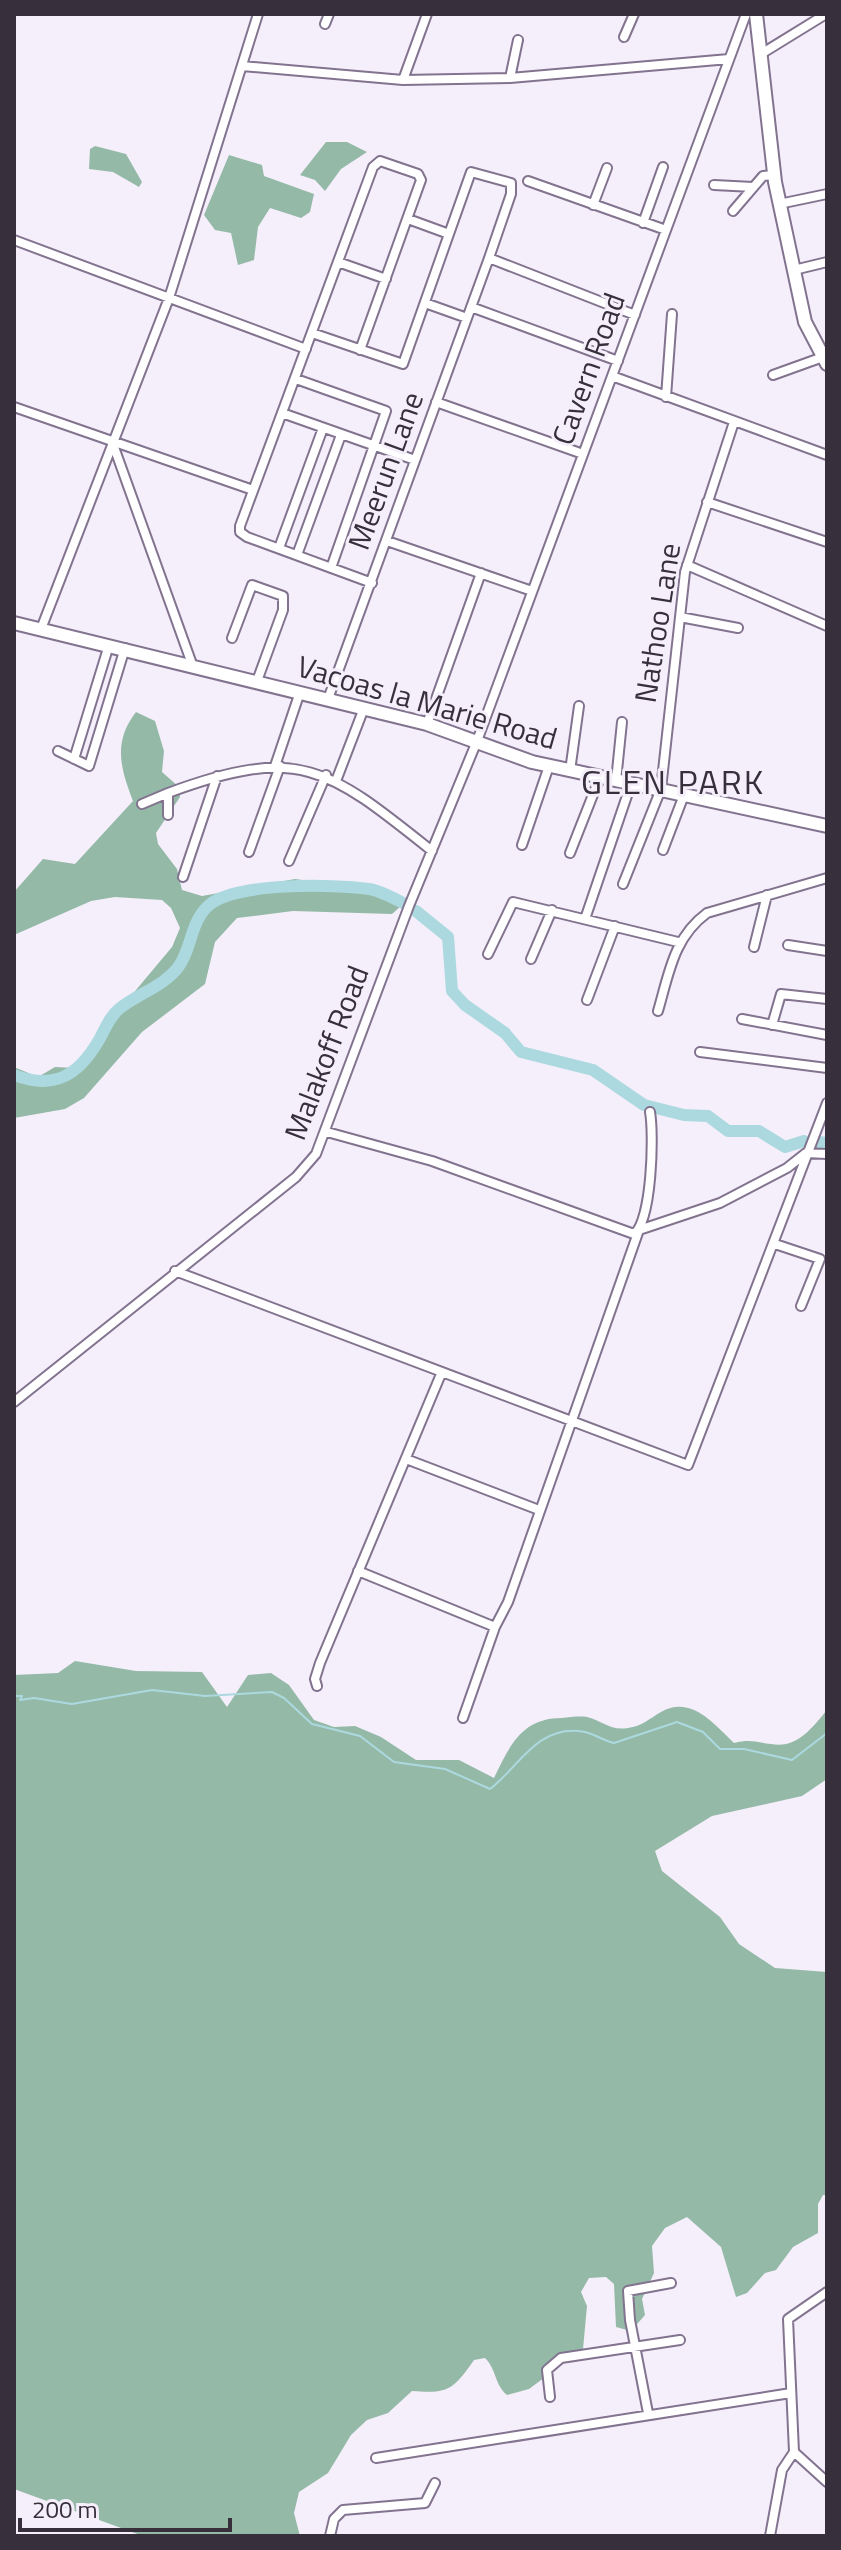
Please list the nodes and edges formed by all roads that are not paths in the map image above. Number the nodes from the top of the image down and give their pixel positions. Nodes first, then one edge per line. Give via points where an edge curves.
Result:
1 (258, 14) edge
2 (329, 14) edge
3 (427, 14) edge
4 (634, 14) edge
5 (746, 14) edge
6 (756, 14) edge
7 (826, 14) edge
8 (325, 24) dead end
9 (624, 37) dead end
10 (518, 40) dead end
11 (761, 54) junction
12 (729, 59) junction
13 (242, 66) junction
14 (510, 78) junction
15 (403, 80) junction
16 (663, 167) dead end
17 (607, 168) dead end
18 (774, 175) junction
19 (528, 181) dead end
20 (714, 185) dead end
21 (753, 187) junction
22 (827, 194) edge
23 (779, 204) junction
24 (593, 205) junction
25 (733, 211) dead end
26 (408, 219) junction
27 (643, 223) junction
28 (666, 230) junction
29 (449, 234) junction
30 (14, 240) edge
31 (489, 258) junction
32 (338, 262) junction
33 (827, 262) edge
34 (794, 270) junction
35 (386, 279) junction
36 (169, 298) junction
37 (425, 303) junction
38 (471, 307) junction
39 (672, 314) dead end
40 (635, 315) junction
41 (467, 318) junction
42 (312, 333) junction
43 (306, 349) junction
44 (360, 350) junction
45 (825, 360) edge
46 (618, 361) junction
47 (773, 375) dead end
48 (612, 376) junction
49 (296, 379) junction
50 (666, 397) junction
51 (436, 402) junction
52 (14, 407) edge
53 (282, 413) junction
54 (734, 422) junction
55 (323, 428) junction
56 (341, 435) junction
57 (114, 445) junction
58 (374, 446) junction
59 (583, 454) junction
60 (827, 455) edge
61 (415, 460) junction
62 (253, 490) junction
63 (707, 502) junction
64 (387, 541) junction
65 (827, 542) edge
66 (279, 548) junction
67 (297, 555) junction
68 (687, 565) junction
69 (331, 568) junction
70 (481, 573) junction
71 (372, 583) junction
72 (532, 591) junction
73 (680, 617) junction
74 (14, 623) edge
75 (827, 626) edge
76 (738, 628) dead end
77 (41, 629) junction
78 (232, 638) dead end
79 (109, 644) junction
80 (125, 648) junction
81 (192, 664) junction
82 (257, 681) junction
83 (300, 692) junction
84 (328, 699) junction
85 (579, 706) dead end
86 (364, 708) junction
87 (622, 722) dead end
88 (427, 724) junction
89 (477, 741) junction
90 (58, 751) dead end
91 (74, 759) junction
92 (277, 766) junction
93 (549, 766) junction
94 (570, 771) junction
95 (326, 775) junction
96 (217, 776) junction
97 (600, 777) junction
98 (336, 781) junction
99 (616, 781) junction
100 (631, 784) junction
101 (661, 789) junction
102 (168, 793) junction
103 (684, 795) junction
104 (142, 804) dead end
105 (168, 815) dead end
106 (827, 826) edge
107 (522, 845) dead end
108 (663, 850) dead end
109 (432, 851) junction
110 (249, 852) dead end
111 (570, 853) dead end
112 (289, 861) dead end
113 (183, 877) dead end
114 (827, 878) edge
115 (623, 884) dead end
116 (767, 895) junction
117 (552, 910) junction
118 (585, 919) junction
119 (615, 926) junction
120 (678, 942) junction
121 (788, 945) dead end
122 (754, 947) dead end
123 (827, 951) edge
124 (488, 954) dead end
125 (531, 959) dead end
126 (827, 999) edge
127 (587, 1000) dead end
128 (658, 1011) dead end
129 (742, 1019) dead end
130 (772, 1025) junction
131 (827, 1035) edge
132 (700, 1052) dead end
133 (827, 1068) edge
134 (827, 1103) edge
135 (650, 1112) dead end
136 (327, 1132) junction
137 (806, 1153) junction
138 (827, 1154) edge
139 (639, 1230) junction
140 (775, 1244) junction
141 (175, 1271) junction
142 (801, 1306) dead end
143 (441, 1374) junction
144 (14, 1402) edge
145 (569, 1421) junction
146 (406, 1459) junction
147 (539, 1510) junction
148 (358, 1571) junction
149 (495, 1627) junction
150 (317, 1686) dead end
151 (463, 1718) dead end
152 (671, 2283) dead end
153 (827, 2292) edge
154 (680, 2340) dead end
155 (635, 2348) junction
156 (791, 2393) junction
157 (550, 2397) dead end
158 (648, 2413) junction
159 (794, 2452) junction
160 (376, 2458) dead end
161 (827, 2482) edge
162 (435, 2483) dead end
163 (330, 2536) edge
164 (770, 2536) edge

1 - 13 street
2 - 8 street
3 - 15 street
4 - 9 street
5 - 12 street, Cavern Road
6 - 11 main road
7 - 11 street
10 - 14 street
11 - 18 main road
12 - 14 street
12 - 28 street, Cavern Road
13 - 15 street
13 - 36 street
14 - 15 street
16 - 27 street
17 - 24 street
18 - 21 street via 763,176
18 - 23 main road
19 - 24 street
20 - 21 street
21 - 25 street
22 - 23 street
23 - 34 main road
24 - 27 street
26 - 29 street
26 - 32 street via 421,176 375,162
26 - 35 street
27 - 28 street
28 - 40 street, Cavern Road
29 - 31 street, Meerun Lane via 471,172 511,183
29 - 37 street
30 - 36 street
31 - 38 street, Meerun Lane
31 - 40 street
32 - 35 street
32 - 42 street
33 - 34 street
34 - 45 main road via 805,322
35 - 44 street
36 - 43 street
36 - 57 street
37 - 41 street
37 - 44 street via 403,364
38 - 41 street, Meerun Lane
38 - 46 street
39 - 50 street
40 - 46 street, Cavern Road
41 - 51 street, Meerun Lane
42 - 43 street
42 - 44 street
43 - 49 street
45 - 47 street
46 - 48 street, Cavern Road
48 - 50 street
48 - 59 street, Cavern Road
49 - 53 street
49 - 58 street via 386,411
50 - 54 street
51 - 59 street
51 - 61 street, Meerun Lane
52 - 57 street
53 - 55 street
53 - 62 street
54 - 60 street
54 - 63 street, Nathoo Lane
55 - 56 street
55 - 66 street
56 - 58 street
56 - 67 street
57 - 62 street
57 - 77 street
57 - 81 street
58 - 61 street
58 - 69 street
59 - 72 street, Cavern Road
61 - 64 street, Meerun Lane
62 - 66 street via 240,532
63 - 65 street
63 - 68 street, Nathoo Lane
64 - 70 street
64 - 71 street, Meerun Lane
66 - 67 street
67 - 69 street
68 - 73 street, Nathoo Lane
68 - 75 street
69 - 71 street
70 - 72 street
70 - 88 street
71 - 84 street, Meerun Lane
72 - 89 street, Cavern Road
73 - 76 street
73 - 101 street, Nathoo Lane
74 - 77 main road, Vacoas la Marie Road
77 - 79 main road, Vacoas la Marie Road
78 - 82 street via 252,585 283,596 283,610
79 - 80 main road, Vacoas la Marie Road
79 - 91 street
80 - 81 main road, Vacoas la Marie Road
80 - 91 street via 89,766
81 - 82 main road, Vacoas la Marie Road
82 - 83 main road, Vacoas la Marie Road
83 - 84 main road, Vacoas la Marie Road
83 - 92 street
84 - 86 main road, Vacoas la Marie Road
85 - 94 street
86 - 88 main road, Vacoas la Marie Road
86 - 98 street
87 - 99 street
88 - 89 main road, Vacoas la Marie Road
89 - 93 main road, Vacoas la Marie Road
89 - 109 street, Malakoff Road
90 - 91 street
92 - 95 street
92 - 96 street
92 - 110 street
93 - 94 main road, Vacoas la Marie Road
93 - 107 street
94 - 97 main road, Vacoas la Marie Road
95 - 98 street
95 - 112 street
96 - 102 street
96 - 113 street
97 - 99 main road, Vacoas la Marie Road
97 - 111 street
98 - 109 street
99 - 100 main road, Vacoas la Marie Road
100 - 101 main road, Vacoas la Marie Road
100 - 118 street
101 - 103 main road, Vacoas la Marie Road
101 - 115 street, Nathoo Lane
102 - 104 street
102 - 105 street
103 - 106 main road, Vacoas la Marie Road
103 - 108 street
109 - 136 street, Malakoff Road
114 - 116 street
116 - 120 street via 707,913
116 - 122 street
117 - 118 street
117 - 124 street via 518,901 509,904
117 - 125 street
118 - 119 street
119 - 120 street
119 - 127 street
120 - 128 street
121 - 123 street
126 - 130 street via 781,994
129 - 130 street
130 - 131 street
132 - 133 street
134 - 137 street
135 - 139 street via 649,1180
136 - 139 street via 432,1161 619,1231
136 - 141 street, Malakoff Road via 296,1177
137 - 138 street
137 - 139 street via 720,1203
137 - 140 street
139 - 145 street
140 - 142 street via 820,1259
140 - 145 street via 688,1465
141 - 143 street
141 - 144 street, Malakoff Road
143 - 145 street
143 - 146 street
145 - 147 street
146 - 147 street
146 - 148 street
147 - 149 street
148 - 149 street
148 - 150 street via 320,1663
149 - 151 street
152 - 155 street via 628,2291
153 - 156 street via 788,2319
154 - 155 street
155 - 157 street via 554,2361 547,2370
155 - 158 street
156 - 158 street
156 - 159 street
158 - 160 street
159 - 161 street
159 - 164 street via 782,2470
162 - 163 street via 425,2503 343,2510 334,2519

